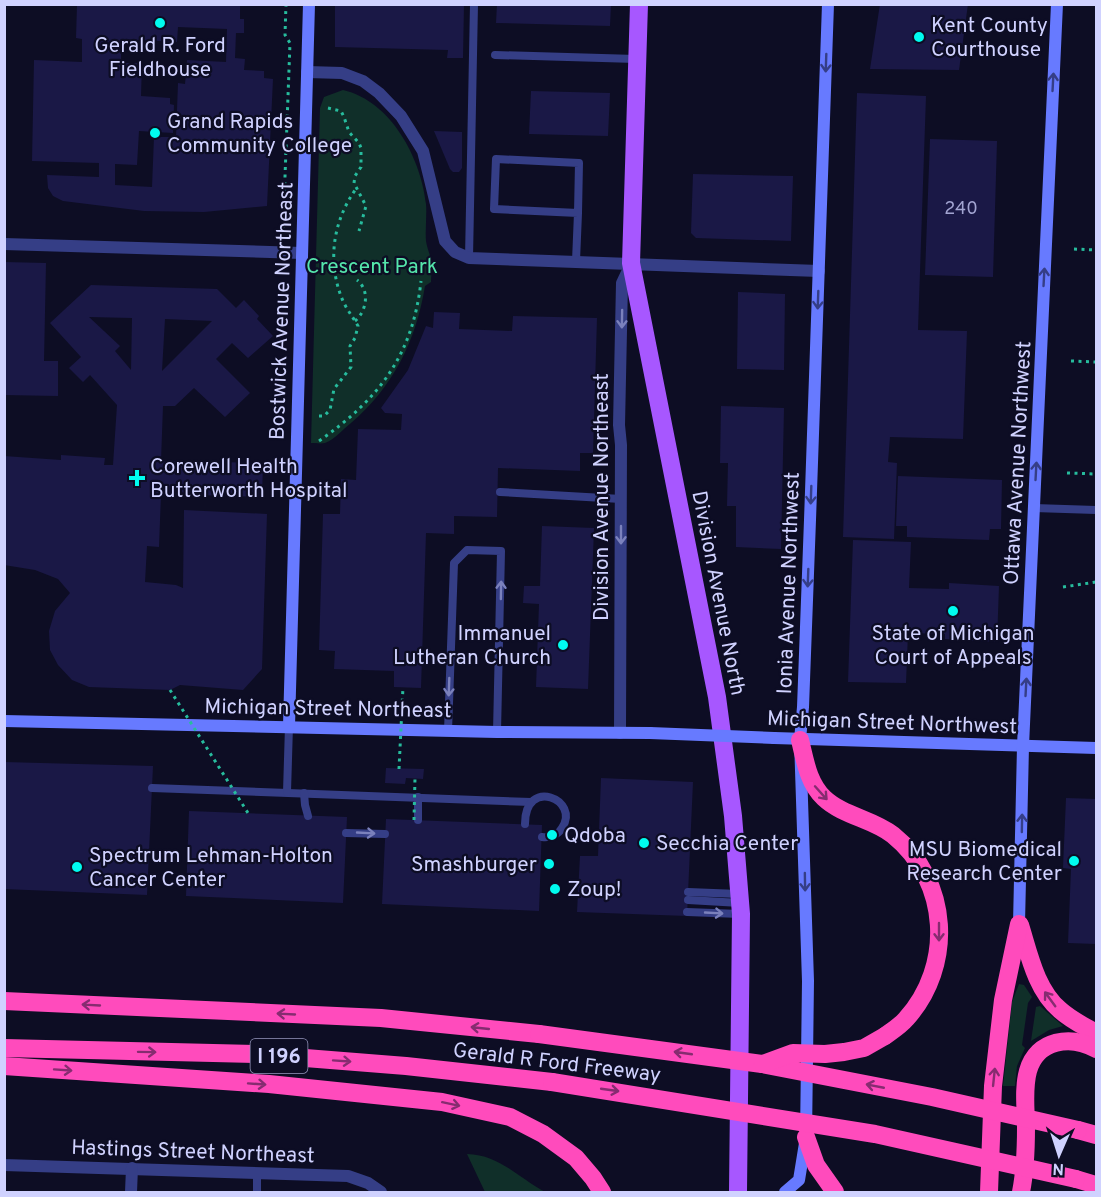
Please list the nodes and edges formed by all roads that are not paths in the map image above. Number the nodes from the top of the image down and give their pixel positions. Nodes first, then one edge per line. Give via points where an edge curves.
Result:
1 (309, 4) edge
2 (474, 4) edge
3 (639, 4) edge
4 (828, 4) edge
5 (1057, 4) edge
6 (495, 54) dead end
7 (637, 58) junction
8 (307, 72) junction
9 (578, 213) junction
10 (4, 244) edge
11 (302, 253) junction
12 (469, 258) junction
13 (576, 261) junction
14 (631, 263) junction
15 (819, 271) junction
16 (500, 492) dead end
17 (621, 499) junction
18 (1034, 508) junction
19 (1096, 510) edge
20 (4, 721) edge
21 (290, 726) junction
22 (447, 731) junction
23 (497, 732) junction
24 (620, 733) junction
25 (650, 733) joint
26 (800, 740) junction
27 (1023, 746) junction
28 (1096, 748) edge
29 (152, 788) dead end
30 (287, 792) junction
31 (304, 793) junction
32 (418, 797) junction
33 (531, 802) junction
34 (308, 816) dead end
35 (416, 820) road end
36 (525, 824) dead end
37 (346, 833) dead end
38 (385, 834) dead end
39 (542, 837) dead end
40 (688, 896) dead end
41 (740, 904) junction
42 (687, 912) dead end
43 (1019, 924) junction
44 (4, 1001) edge
45 (1096, 1033) edge
46 (4, 1048) edge
47 (1096, 1049) edge
48 (762, 1064) junction
49 (4, 1066) edge
50 (1096, 1135) edge
51 (806, 1137) junction
52 (4, 1165) edge
53 (132, 1168) junction
54 (257, 1172) junction
55 (1096, 1185) edge
56 (379, 1190) edge
57 (131, 1192) edge
58 (257, 1192) edge
59 (602, 1192) edge
60 (738, 1192) edge
61 (785, 1192) edge
62 (835, 1192) edge
63 (989, 1192) edge
64 (1021, 1192) edge

1 - 8 street, Bostwick Avenue Northeast
2 - 12 lane
3 - 7 main road, Division Avenue North
4 -> 15 street, Ionia Avenue Northwest
18 -> 5 street, Ottawa Avenue Northwest
6 - 7 lane
7 - 14 main road, Division Avenue North
8 - 11 street, Bostwick Avenue Northeast
8 - 12 street via 342,73 363,81 401,116 423,151 445,241 455,252
9 - 9 lane via 494,209 496,159 579,163
9 - 13 lane
10 - 11 street
11 - 21 street, Bostwick Avenue Northeast
12 - 13 street
13 - 14 street
14 - 15 street
14 -> 17 street, Division Avenue Northeast via 622,283
14 - 41 main road, Division Avenue North via 717,697
15 -> 26 street, Ionia Avenue Northwest
16 - 17 lane
17 -> 24 street, Division Avenue Northeast
18 - 19 lane
27 -> 18 street, Ottawa Avenue Northwest
20 - 21 street, Michigan Street Northeast
21 - 22 street, Michigan Street Northeast
21 - 30 lane
22 - 23 street, Michigan Street Northeast
23 -> 22 lane via 501,551 467,550 454,563
23 - 24 street, Michigan Street Northeast
24 - 25 street, Michigan Street Northeast
25 - 26 street, Michigan Street Northwest, bridge
26 - 27 street, Michigan Street Northwest
26 -> 48 highway, bridge via 814,785 826,800 892,834 920,866 933,889 940,925 939,948 935,970 924,993 905,1020 885,1036 864,1048 825,1054 793,1053
26 -> 51 street, Ionia Avenue Northwest via 808,981
27 - 28 street, Michigan Street Northwest
43 -> 27 street, Ottawa Avenue Northwest
29 - 30 lane
30 - 31 lane
31 - 32 lane
31 - 34 lane
32 - 33 lane
32 - 35 lane
33 - 36 lane
33 - 39 lane via 542,796 555,798 566,814 563,827 553,836
37 -> 38 lane
40 - 41 lane
42 -> 41 lane
41 - 60 main road, Division Avenue North
45 -> 43 highway via 1052,1003 1039,981
63 -> 43 highway via 994,1075 1003,1000
48 -> 44 highway, Gerald R Ford Freeway / I 196, bridge via 381,1018
46 -> 55 highway, Gerald R Ford Freeway / I 196, bridge via 255,1054 552,1082 875,1134
47 - 64 highway via 1074,1041 1059,1041 1040,1052 1029,1068
50 -> 48 highway, Gerald R Ford Freeway / I 196, bridge via 932,1097
49 -> 59 highway via 269,1084 442,1102 510,1117 543,1134 576,1158
51 - 61 street, Ionia Avenue Northwest via 799,1180
51 - 62 highway via 816,1165
52 - 53 street, Hastings Street Northeast
53 - 54 street, Hastings Street Northeast
53 - 57 street
54 - 56 street, Hastings Street Northeast via 348,1176
54 - 58 lane

